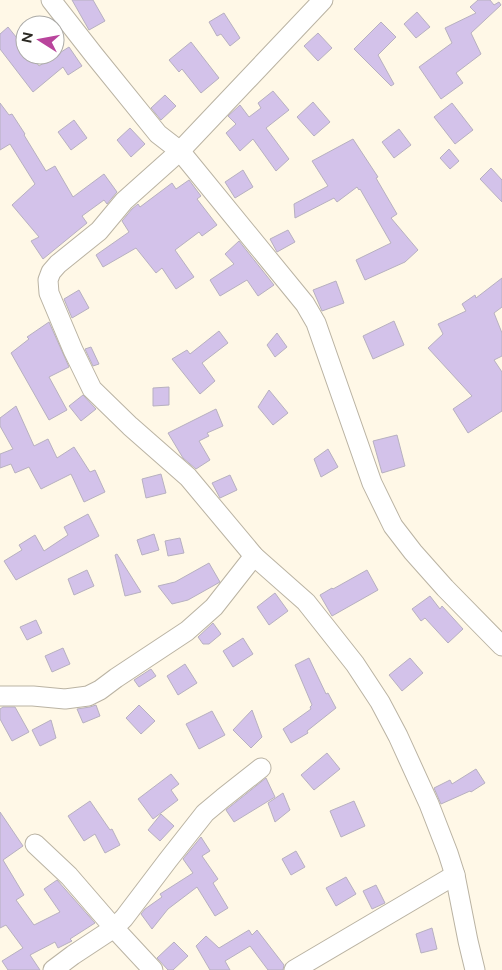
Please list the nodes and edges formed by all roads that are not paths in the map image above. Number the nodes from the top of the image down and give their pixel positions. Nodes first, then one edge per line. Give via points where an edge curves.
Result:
1 (50, 0) edge
2 (323, 0) edge
3 (180, 151) junction
4 (254, 556) junction
5 (502, 646) edge
6 (0, 696) edge
7 (261, 768) dead end
8 (34, 844) dead end
9 (455, 875) junction
10 (114, 928) junction
11 (53, 970) edge
12 (153, 970) edge
13 (294, 970) edge
14 (475, 970) edge

1 - 3 street via 158,134
2 - 3 street
3 - 4 street via 124,201 98,231 50,272 49,292 92,390 188,478
3 - 5 street via 305,304 316,323 372,483 393,526 445,588
4 - 6 street via 214,607 187,631 100,690 88,696 65,699
4 - 9 street via 306,602 355,664 380,702 429,804
7 - 10 street via 205,813
8 - 10 street via 69,876
9 - 13 street
9 - 14 street
10 - 11 street
10 - 12 street

